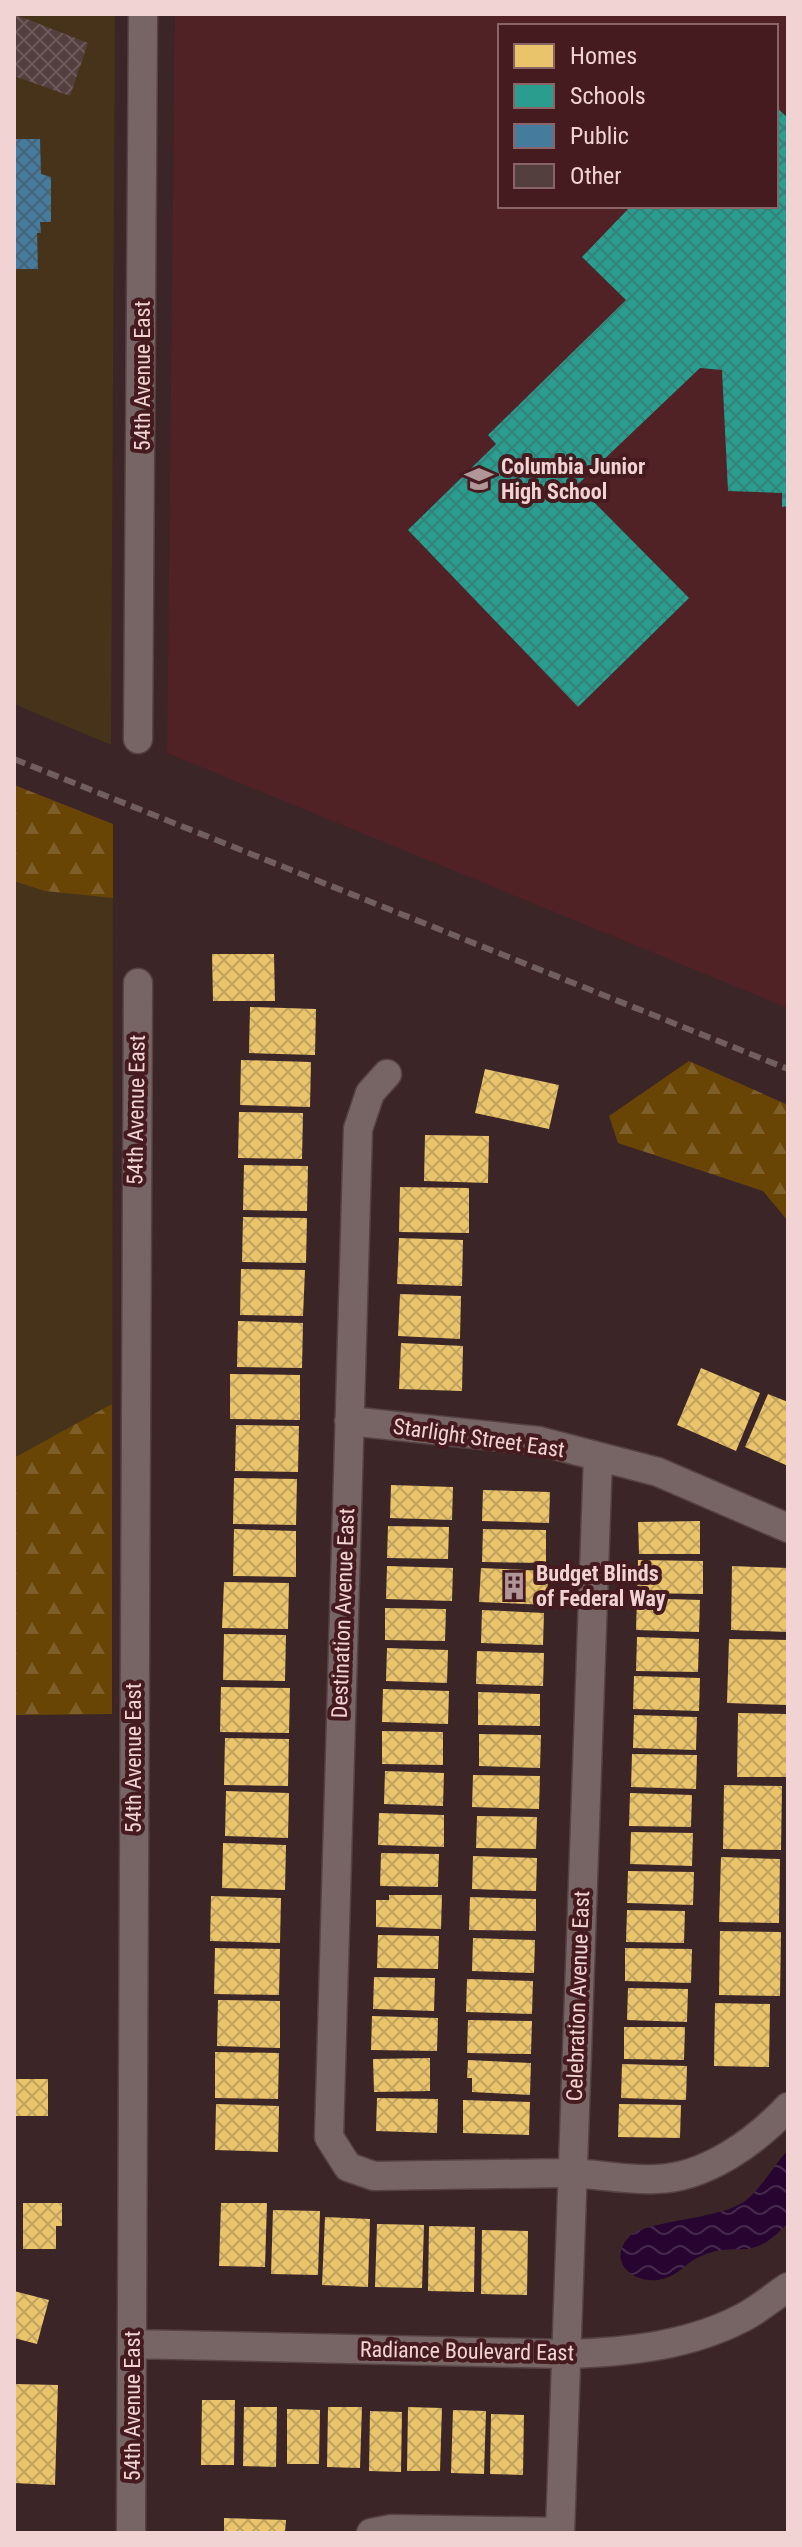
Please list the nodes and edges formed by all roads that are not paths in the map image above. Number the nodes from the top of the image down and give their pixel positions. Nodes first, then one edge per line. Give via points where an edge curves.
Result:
1 (143, 14) edge
2 (138, 739) dead end
3 (138, 983) dead end
4 (387, 1074) dead end
5 (349, 1421) junction
6 (598, 1457) junction
7 (788, 1528) edge
8 (788, 2107) edge
9 (571, 2173) junction
10 (788, 2287) edge
11 (132, 2344) junction
12 (568, 2354) junction
13 (559, 2532) edge
14 (131, 2533) edge
15 (371, 2533) edge

1 - 2 street, 54th Avenue East
3 - 11 street, 54th Avenue East
4 - 5 street, Destination Avenue East via 370,1093 358,1129
5 - 6 street, Starlight Street East via 539,1441
5 - 9 street, Destination Avenue East via 329,2137 348,2167 374,2176
6 - 7 street, Starlight Street East via 658,1472
6 - 9 street, Celebration Avenue East
8 - 9 street via 764,2132 697,2169 658,2180
9 - 12 street, Celebration Avenue East
10 - 12 street, Radiance Boulevard East via 742,2318 690,2338 633,2352
11 - 12 street, Radiance Boulevard East
11 - 14 street, 54th Avenue East
12 - 13 street, Celebration Avenue East
13 - 15 street

